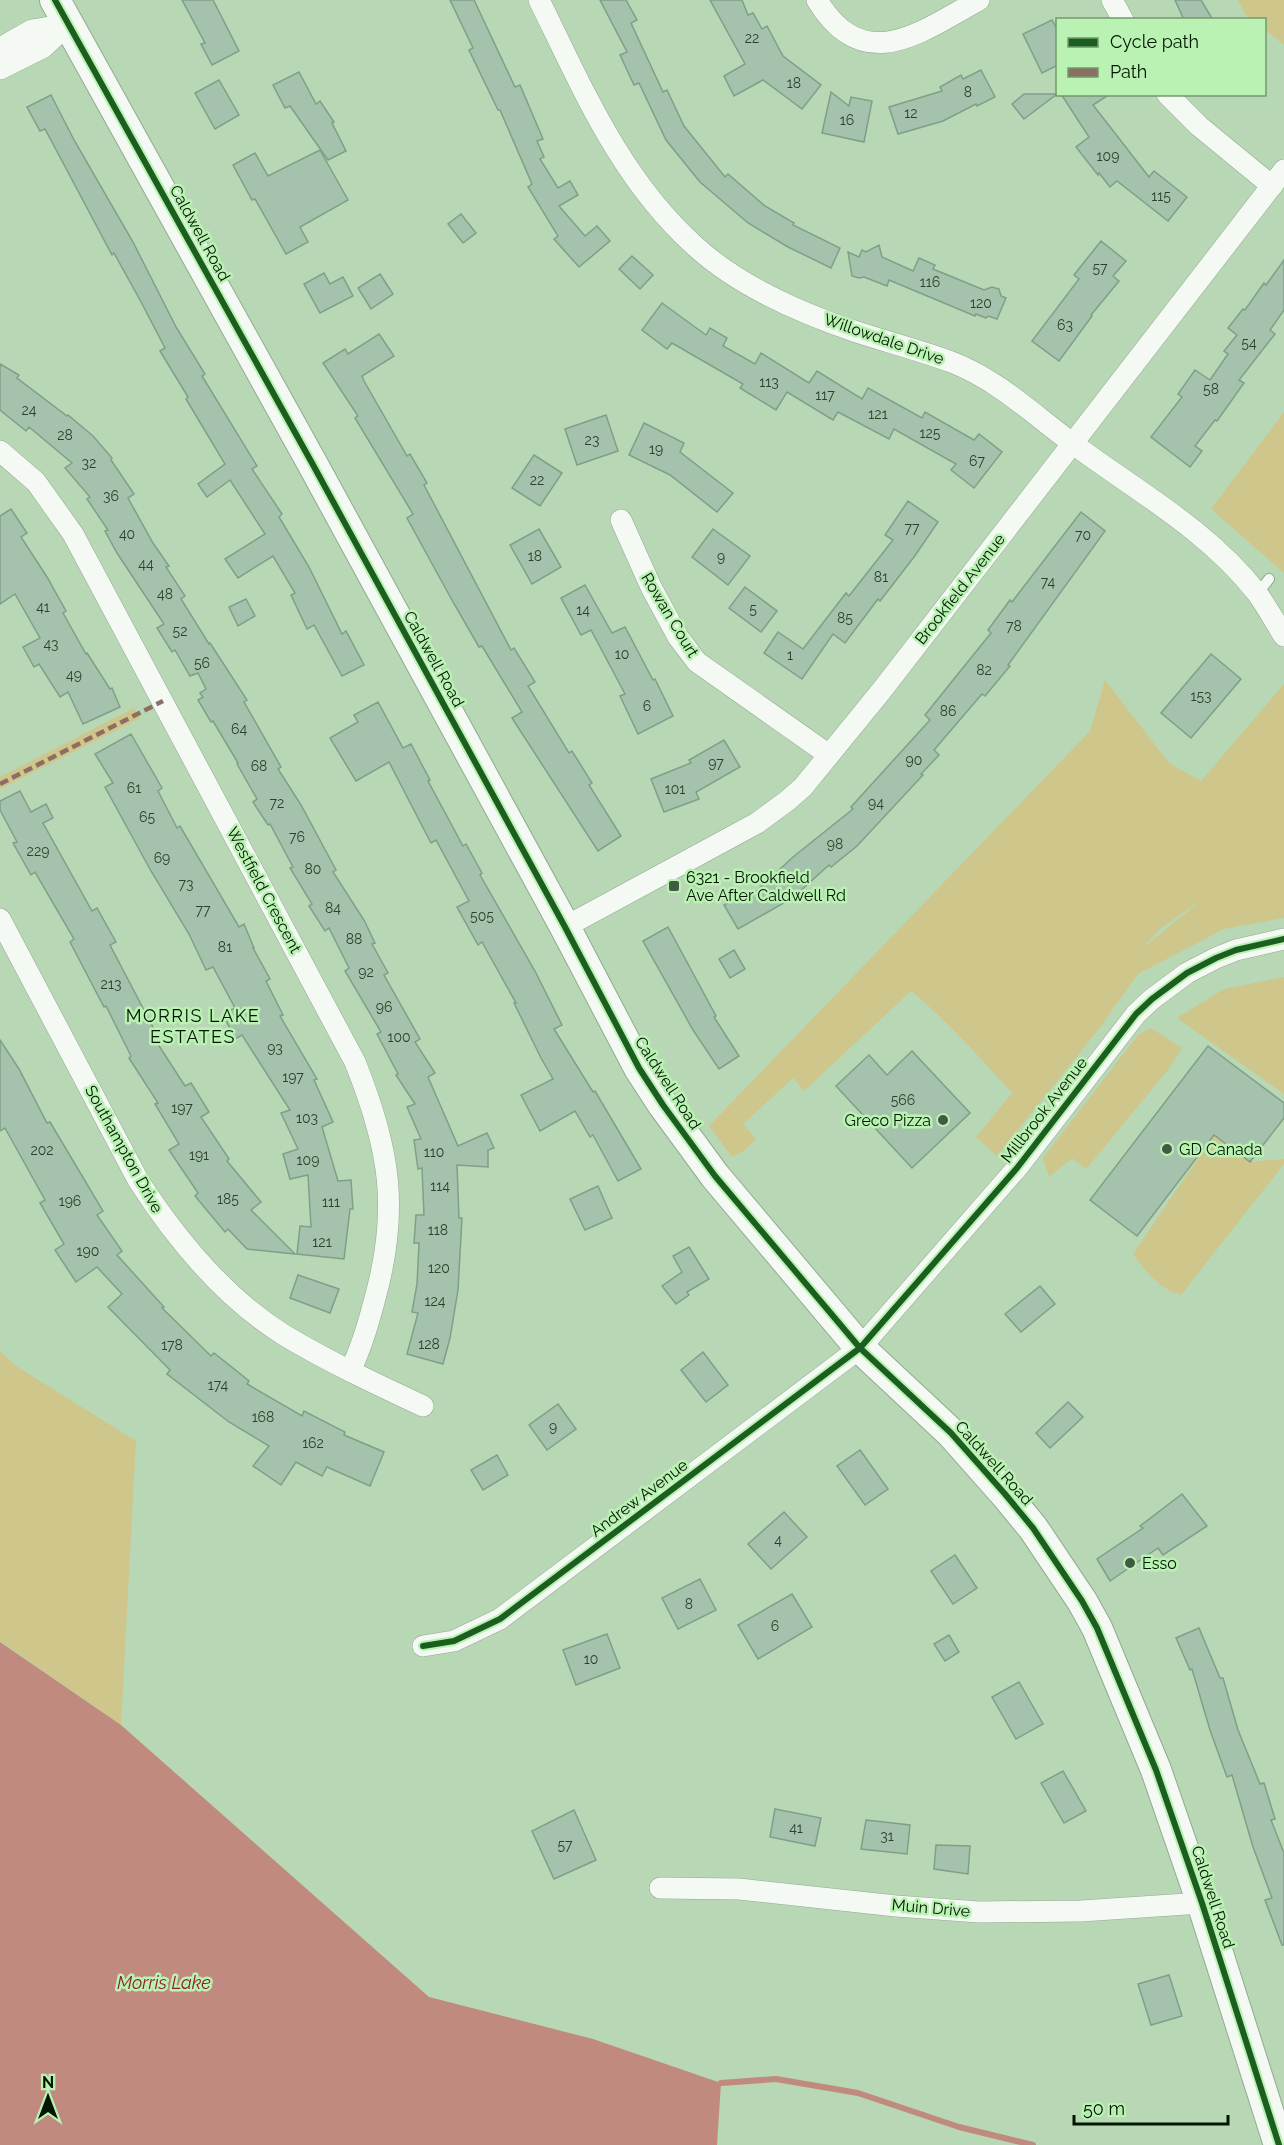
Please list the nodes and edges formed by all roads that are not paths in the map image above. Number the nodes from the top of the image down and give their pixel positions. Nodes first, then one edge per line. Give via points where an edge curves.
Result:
1 (538, 0) edge
2 (818, 0) edge
3 (979, 0) edge
4 (1112, 0) edge
5 (62, 12) edge
6 (1122, 18) edge
7 (0, 48) edge
8 (0, 69) edge
9 (1169, 96) edge
10 (1278, 178) edge
11 (1073, 444) junction
12 (0, 451) edge
13 (621, 520) dead end
14 (1284, 636) edge
15 (829, 755) junction
16 (0, 919) edge
17 (565, 927) junction
18 (1284, 939) edge
19 (860, 1348) junction
20 (350, 1371) junction
21 (423, 1406) dead end
22 (423, 1646) dead end
23 (660, 1888) dead end
24 (1202, 1903) junction
25 (1276, 2108) edge
26 (1279, 2145) edge

1 - 11 street, Willowdale Drive via 628,170 660,212 697,249 742,280 807,313 956,364 988,379
2 - 3 street via 849,33 886,43 913,36
4 - 6 street
5 - 7 street
5 - 8 street via 44,47
5 - 17 street, Caldwell Road
9 - 10 street via 1199,126
10 - 11 street, Brookfield Avenue
11 - 14 street, Willowdale Drive via 1182,521 1263,587
11 - 15 street, Brookfield Avenue
12 - 20 street, Westfield Crescent via 36,482 73,534 355,1062 372,1105 387,1169 389,1223 376,1298
13 - 15 street, Rowan Court via 656,598 697,663
15 - 17 street, Brookfield Avenue via 788,801 758,823
16 - 20 street, Southampton Drive via 138,1180 162,1217 192,1254 249,1310
17 - 19 street, Caldwell Road via 639,1068 663,1105 715,1176
18 - 19 street, Millbrook Avenue via 1236,950 1196,967 1137,1014 1017,1168
19 - 22 street, Andrew Avenue via 500,1619 454,1641
19 - 24 street, Caldwell Road via 951,1433 1005,1494 1082,1601 1156,1770
20 - 21 street, Southampton Drive
23 - 24 street, Muin Drive via 739,1889 979,1912 1081,1911
24 - 25 street, Caldwell Road
25 - 26 street, Caldwell Road

